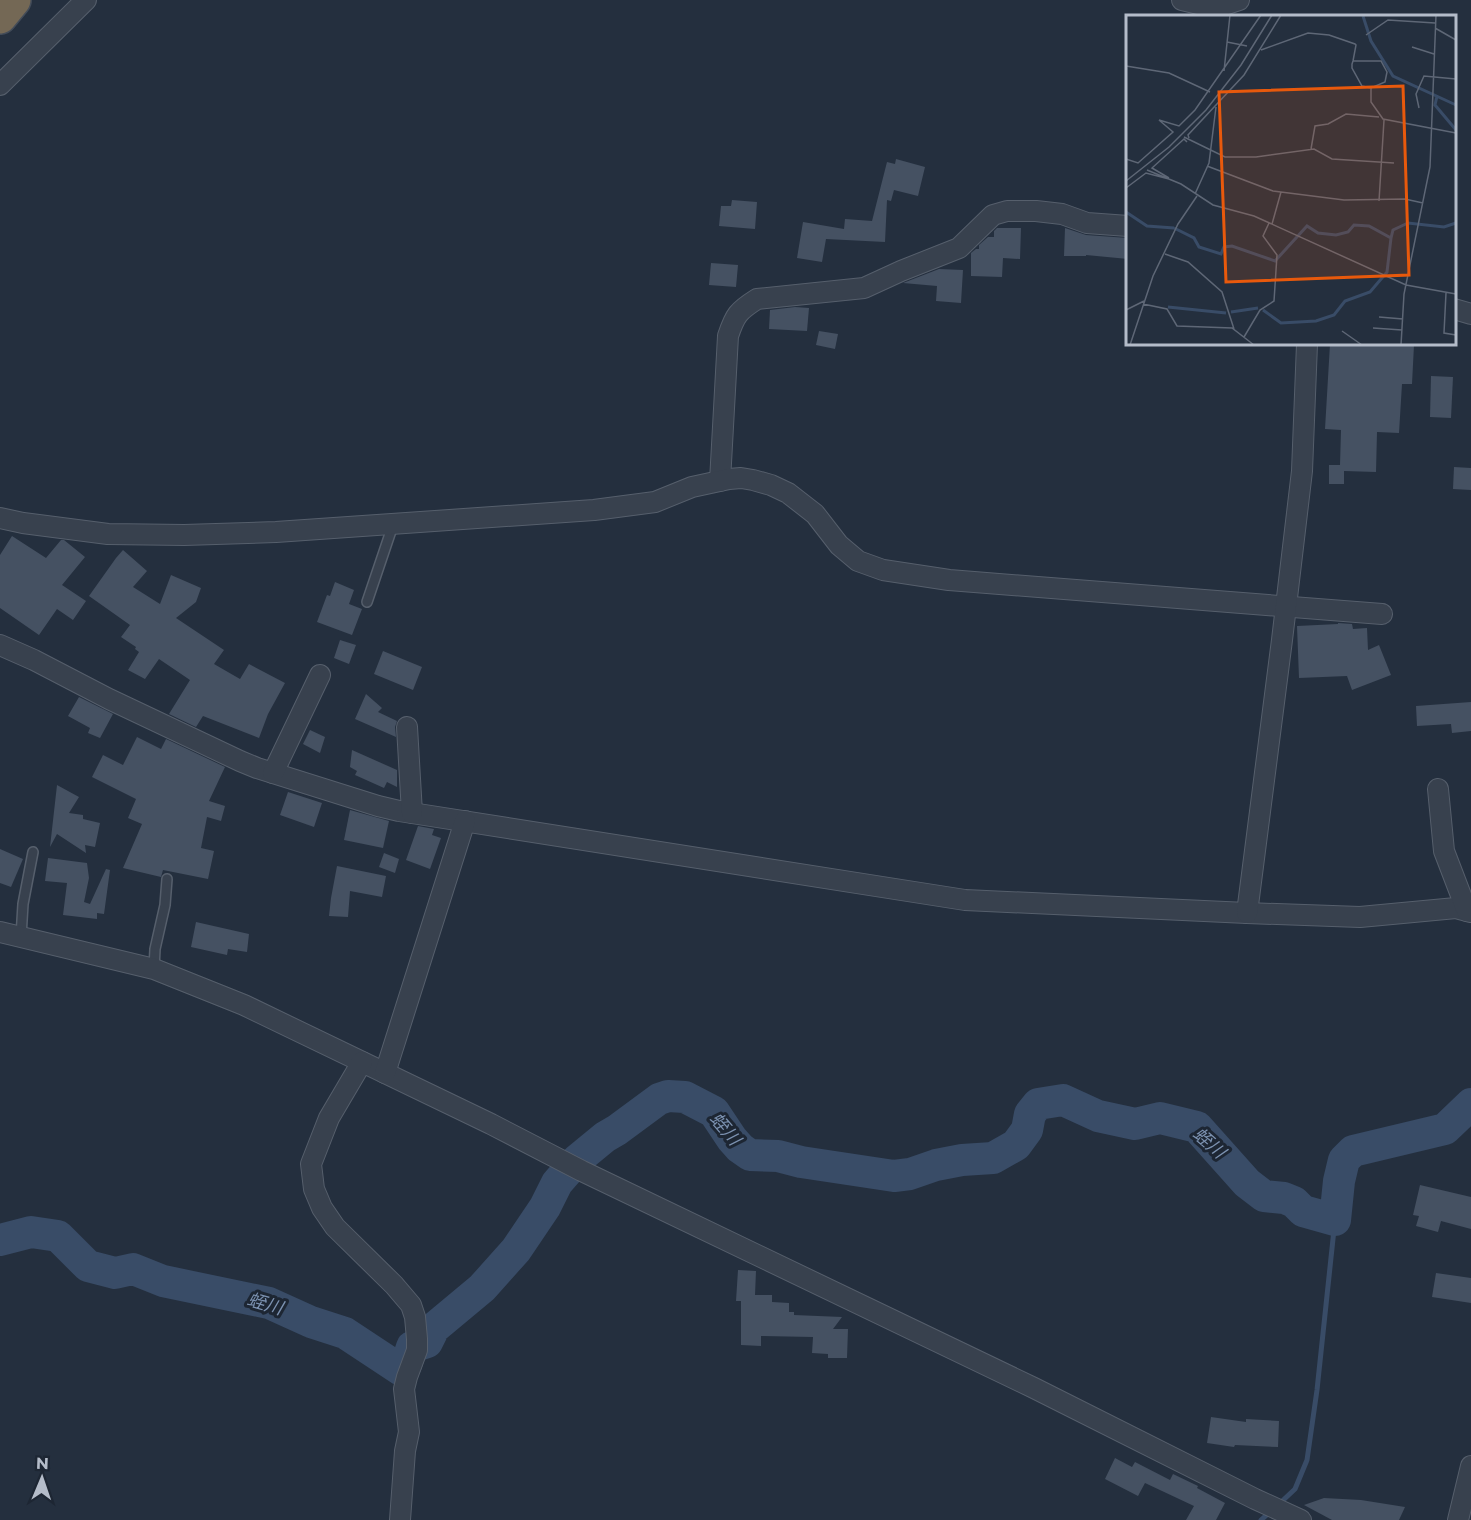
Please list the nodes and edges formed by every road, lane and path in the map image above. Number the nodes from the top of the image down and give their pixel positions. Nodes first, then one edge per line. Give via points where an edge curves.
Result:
1 (14, 0) edge
2 (86, 0) edge
3 (1182, 0) edge
4 (1239, 0) edge
5 (1214, 12) edge
6 (0, 16) edge
7 (0, 85) edge
8 (1126, 226) edge
9 (1456, 309) edge
10 (1471, 314) edge
11 (1307, 345) edge
12 (720, 481) junction
13 (0, 518) edge
14 (393, 525) junction
15 (367, 602) dead end
16 (1286, 606) junction
17 (1382, 614) dead end
18 (0, 645) edge
19 (320, 675) dead end
20 (407, 727) dead end
21 (273, 773) junction
22 (1438, 789) dead end
23 (412, 813) junction
24 (465, 821) junction
25 (33, 852) dead end
26 (167, 879) dead end
27 (1469, 912) edge
28 (1247, 913) junction
29 (0, 932) edge
30 (21, 937) junction
31 (154, 969) junction
32 (362, 1062) junction
33 (385, 1073) junction
34 (1471, 1466) edge
35 (400, 1520) edge
36 (1301, 1520) edge
37 (1458, 1520) edge

1 - 6 highway
2 - 7 street
3 - 5 street
4 - 5 street
8 - 12 street via 1086,223 1062,214 1007,211 993,215 959,248 864,288 757,299 743,308 728,336
9 - 10 street
11 - 16 street via 1302,471
12 - 14 street via 651,502 594,510
12 - 16 street via 753,480 788,494 815,514 839,545 858,561 883,570 949,580
13 - 14 street via 119,534 276,532
14 - 15 lane
16 - 17 street
16 - 28 street
18 - 21 street via 240,761
19 - 21 street
20 - 23 street
21 - 23 street
22 - 27 street via 1444,851
23 - 24 street
24 - 28 street via 965,900
24 - 33 street
25 - 30 lane
26 - 31 lane
27 - 28 street via 1456,908 1360,917
29 - 30 street
30 - 31 street
31 - 32 street via 244,1005
32 - 33 street
32 - 35 street via 329,1118 311,1164 314,1189 322,1208 335,1227 394,1285 411,1305 415,1317 417,1345 404,1389 409,1432
33 - 36 street
34 - 37 street

